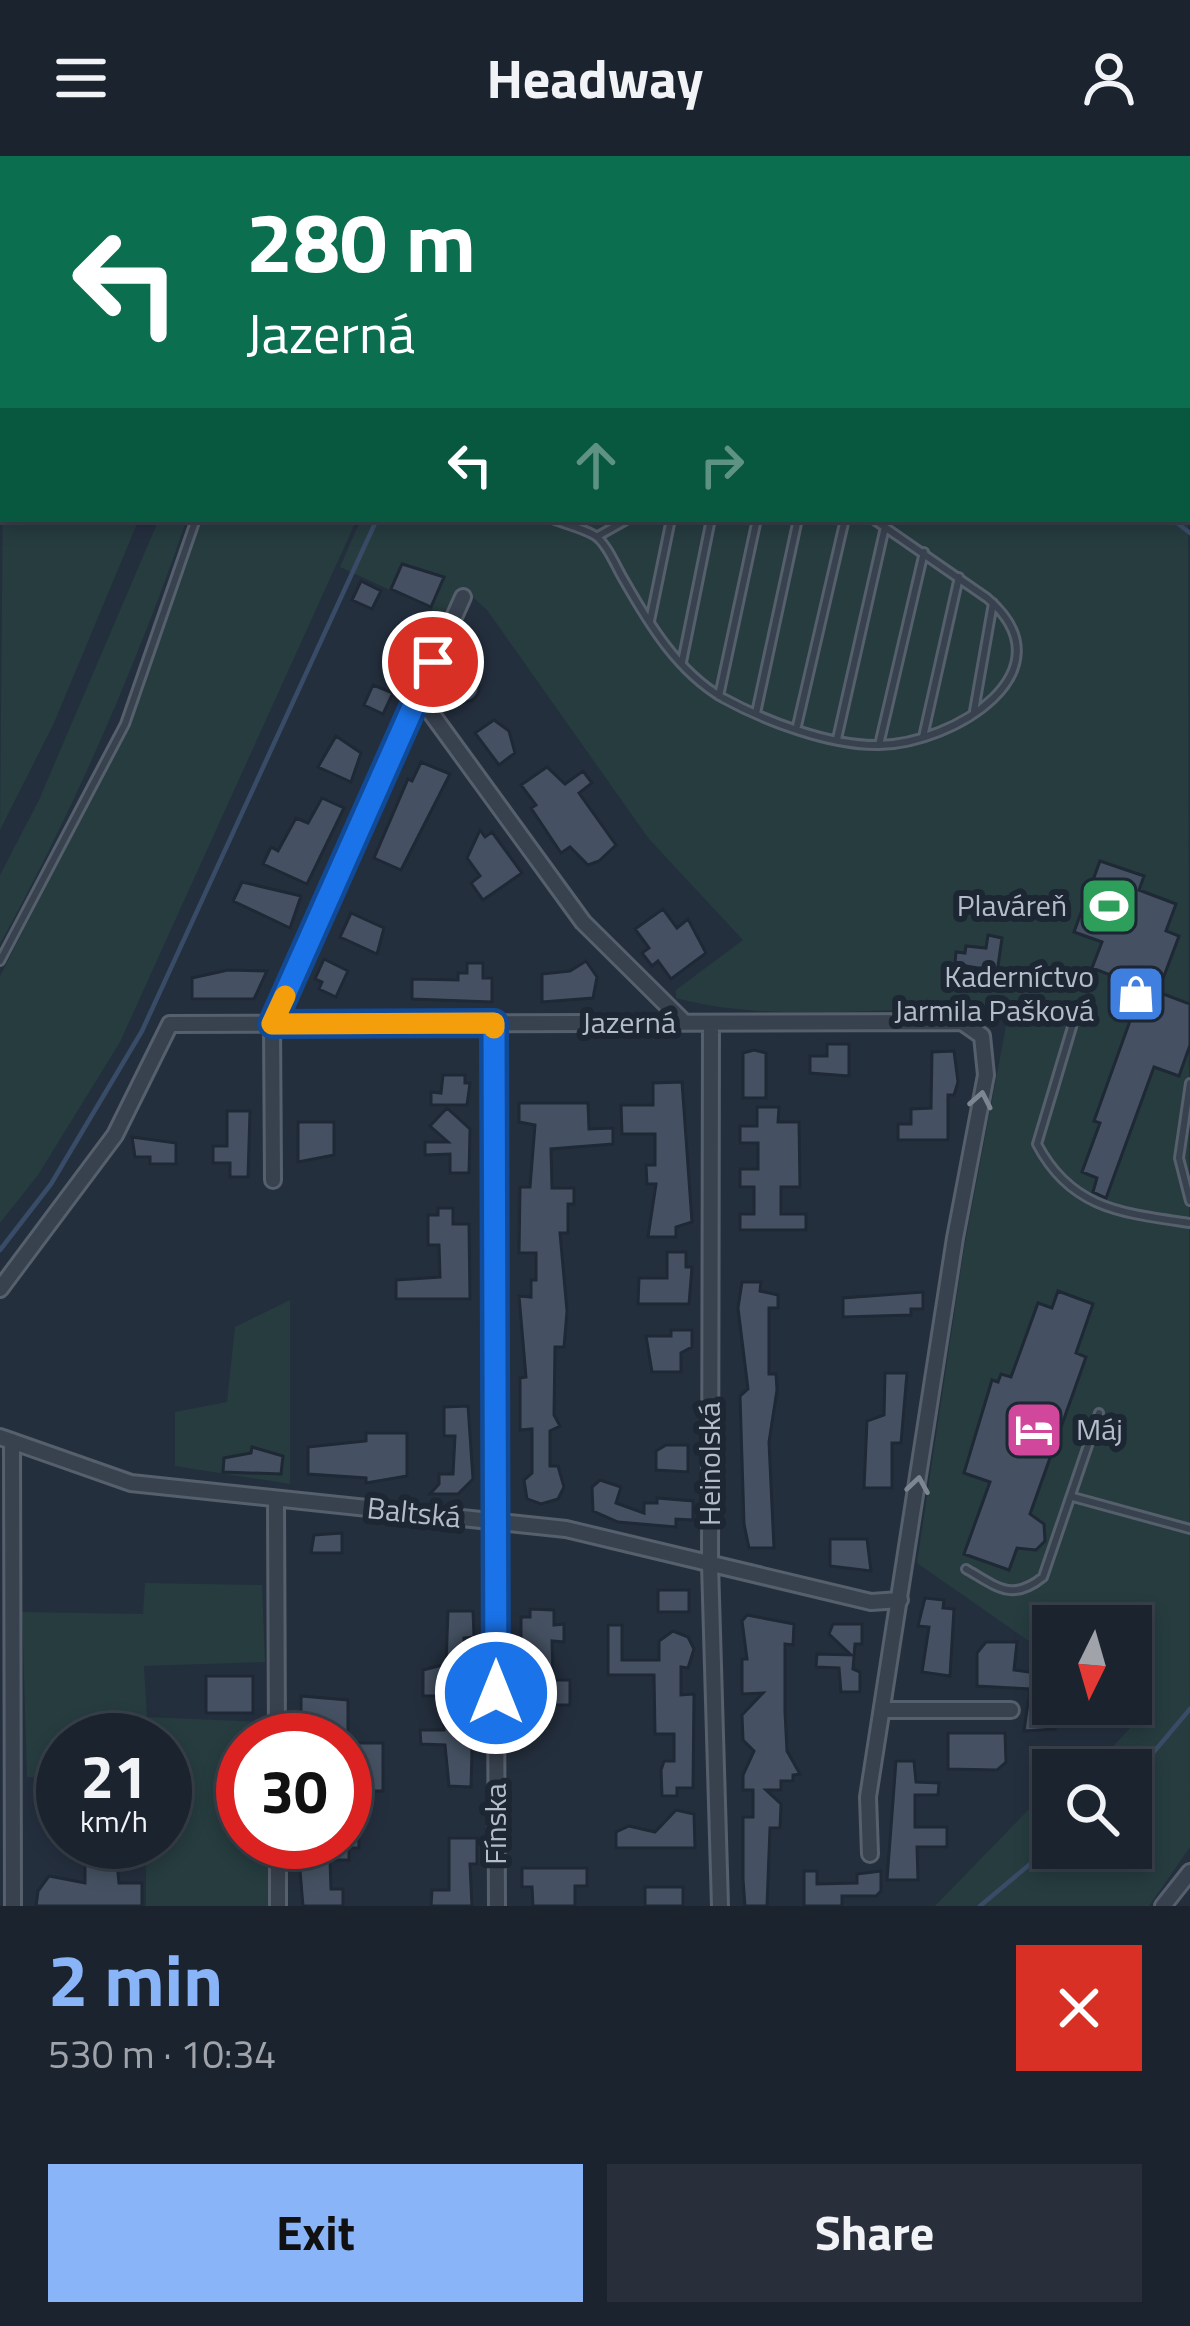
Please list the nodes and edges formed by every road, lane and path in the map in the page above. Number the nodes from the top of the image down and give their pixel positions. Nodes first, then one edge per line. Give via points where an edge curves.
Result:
1 (195, 522) edge
2 (560, 522) edge
3 (623, 522) edge
4 (670, 522) edge
5 (710, 522) edge
6 (756, 522) edge
7 (797, 522) edge
8 (843, 522) edge
9 (878, 522) edge
10 (886, 527) junction
11 (598, 536) junction
12 (924, 552) junction
13 (959, 577) junction
14 (463, 597) dead end
15 (993, 603) junction
16 (649, 625) junction
17 (682, 664) junction
18 (418, 694) junction
19 (719, 696) junction
20 (756, 713) junction
21 (973, 715) junction
22 (796, 726) junction
23 (922, 738) junction
24 (838, 740) junction
25 (879, 745) junction
26 (0, 961) edge
27 (683, 1022) junction
28 (494, 1023) junction
29 (711, 1023) junction
30 (272, 1024) junction
31 (1072, 1027) dead end
32 (1190, 1083) edge
33 (273, 1180) dead end
34 (1190, 1201) edge
35 (1190, 1223) edge
36 (0, 1289) edge
37 (1100, 1413) dead end
38 (6, 1439) edge
39 (1073, 1497) junction
40 (276, 1499) junction
41 (495, 1522) junction
42 (1190, 1529) edge
43 (710, 1564) junction
44 (966, 1569) dead end
45 (900, 1600) junction
46 (884, 1710) junction
47 (1011, 1710) dead end
48 (278, 1713) edge
49 (870, 1854) dead end
50 (278, 1869) edge
51 (1190, 1872) edge
52 (13, 1906) edge
53 (278, 1906) edge
54 (496, 1906) edge
55 (720, 1906) edge
56 (1163, 1906) edge

1 - 26 lane via 125,724
2 - 11 lane
3 - 11 lane
4 - 16 lane
5 - 17 lane
6 - 19 lane
7 - 20 lane
8 - 22 lane
9 - 10 lane
10 - 12 lane
10 - 24 lane
11 - 16 lane
12 - 13 lane
12 - 25 lane
13 - 15 lane
13 - 23 lane
14 - 18 street
15 - 21 lane
15 - 21 lane via 1019,637 1013,679
16 - 17 lane
17 - 19 lane
18 - 27 street via 584,922
18 - 30 street
19 - 20 lane
20 - 22 lane
21 - 23 lane
22 - 24 lane
23 - 25 lane
24 - 25 lane
27 - 28 street, Jazerná
27 - 29 street, Jazerná
28 - 30 street, Jazerná
28 - 41 street, Fínska
29 - 43 street, Heinolská
45 -> 29 street, Jazerná via 986,1075 982,1036 962,1022
30 - 33 street
30 - 36 street, Jazerná via 170,1024 115,1135
31 - 35 lane via 1037,1144 1052,1173 1081,1199
32 - 34 lane via 1179,1158
37 - 39 lane
38 - 40 street, Baltská via 131,1483
38 - 52 street
39 - 42 lane
39 - 44 lane via 1043,1577 1025,1592 1005,1593
40 - 41 street, Baltská
40 - 48 street
41 - 43 street, Baltská via 566,1529
41 - 54 street, Fínska
43 - 45 street, Baltská via 871,1602
43 - 55 street, Heinolská
45 - 46 street
46 - 47 street
46 - 49 street via 868,1797
50 - 53 street
51 - 56 street

